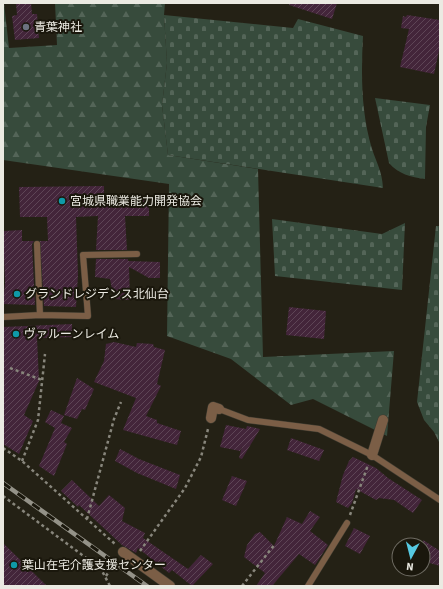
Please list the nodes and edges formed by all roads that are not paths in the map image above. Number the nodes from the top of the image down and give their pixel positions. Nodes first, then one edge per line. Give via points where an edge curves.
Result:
1 (37, 244) dead end
2 (137, 254) dead end
3 (40, 315) junction
4 (3, 317) edge
5 (219, 409) joint
6 (211, 418) road end
7 (383, 420) dead end
8 (372, 455) junction
9 (440, 500) edge
10 (347, 523) road end
11 (123, 552) road end
12 (170, 586) edge
13 (308, 586) edge

1 - 3 lane
2 - 3 lane via 83,255 88,316
3 - 4 lane
5 - 6 street via 213,407
5 - 8 lane via 248,420 319,429
7 - 8 street
8 - 9 lane
10 - 13 lane
11 - 12 street

